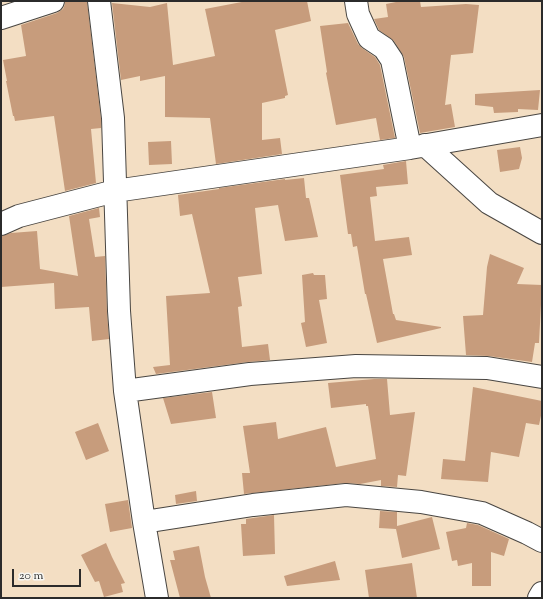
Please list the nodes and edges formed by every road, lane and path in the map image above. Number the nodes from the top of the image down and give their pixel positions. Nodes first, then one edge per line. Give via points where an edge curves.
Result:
1 (53, 1) edge
2 (98, 1) edge
3 (356, 1) edge
4 (1, 18) edge
5 (542, 125) edge
6 (417, 146) junction
7 (115, 191) junction
8 (1, 224) edge
9 (542, 233) edge
10 (542, 377) edge
11 (125, 391) junction
12 (144, 522) junction
13 (542, 541) edge
14 (542, 593) edge
15 (157, 598) edge
16 (539, 598) edge

1 - 4 street
2 - 7 street via 112,118
3 - 6 street via 358,14 369,38 384,48 392,60
5 - 6 street
6 - 7 street
6 - 9 street via 488,203
7 - 8 street via 19,216
7 - 11 street
10 - 11 street via 487,368 356,366 250,374
11 - 12 street
12 - 13 street via 253,505 346,495 422,502 482,513
12 - 15 street
14 - 16 street

